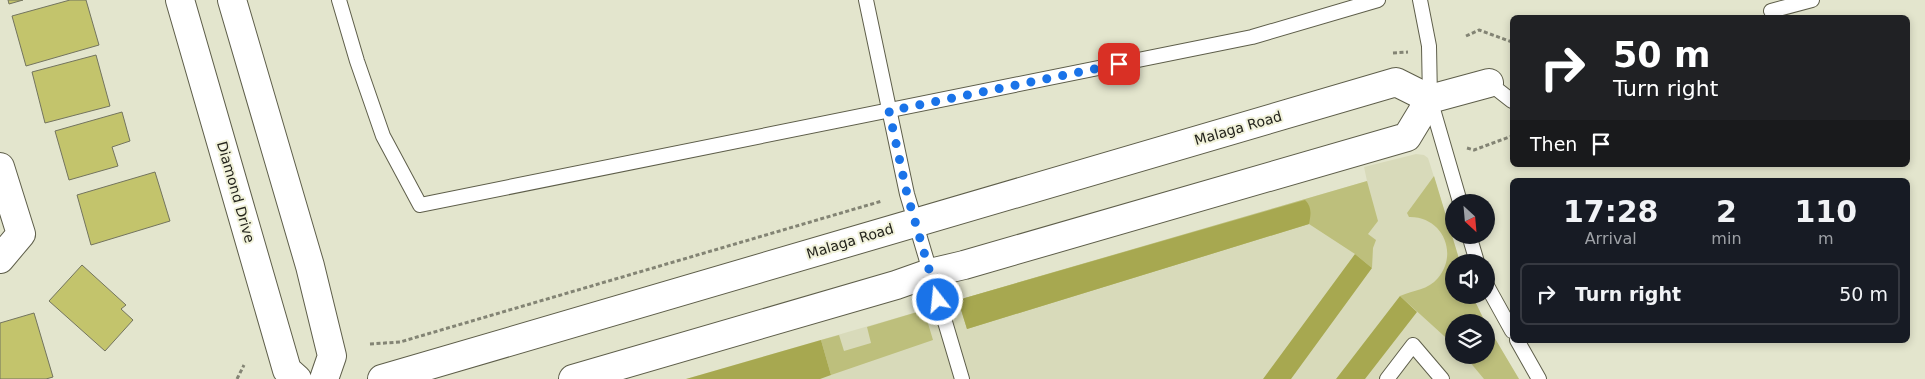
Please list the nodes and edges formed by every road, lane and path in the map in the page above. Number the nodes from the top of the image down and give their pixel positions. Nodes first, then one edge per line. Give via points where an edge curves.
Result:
1 (180, 0) edge
2 (232, 0) edge
3 (339, 0) edge
4 (866, 0) edge
5 (1378, 0) edge
6 (1420, 0) edge
7 (1812, 0) edge
8 (1772, 10) edge
9 (1466, 36) dead end
10 (1510, 41) edge
11 (1489, 83) joint
12 (1430, 99) junction
13 (1510, 99) edge
14 (889, 111) junction
15 (1510, 137) edge
16 (1467, 148) dead end
17 (0, 167) edge
18 (1458, 194) edge
19 (886, 200) dead end
20 (916, 222) junction
21 (0, 259) edge
22 (930, 273) junction
23 (1495, 300) edge
24 (1510, 327) edge
25 (1519, 343) edge
26 (370, 344) dead end
27 (244, 365) dead end
28 (236, 379) edge
29 (297, 379) edge
30 (324, 379) edge
31 (382, 379) edge
32 (572, 379) edge
33 (962, 379) edge
34 (1387, 379) edge
35 (1442, 379) edge
36 (1539, 379) edge

1 - 29 street, Diamond Drive via 287,370
2 - 30 street via 310,266 332,356
3 - 14 lane via 383,136 420,205
4 - 14 lane
5 - 14 lane via 1252,37
6 - 12 lane via 1429,46
7 - 8 lane
9 - 10 path via 1480,30
11 - 12 street
11 - 13 lane
12 - 18 lane
12 - 20 street, Malaga Road via 1396,82
12 - 22 street via 1407,137
14 - 20 lane
15 - 16 path via 1474,150
17 - 21 street via 21,234
19 - 26 path via 400,342
20 - 22 lane
20 - 31 street, Malaga Road
22 - 32 street
22 - 33 lane
23 - 24 lane
25 - 36 lane
27 - 28 path
34 - 35 lane via 1413,345

